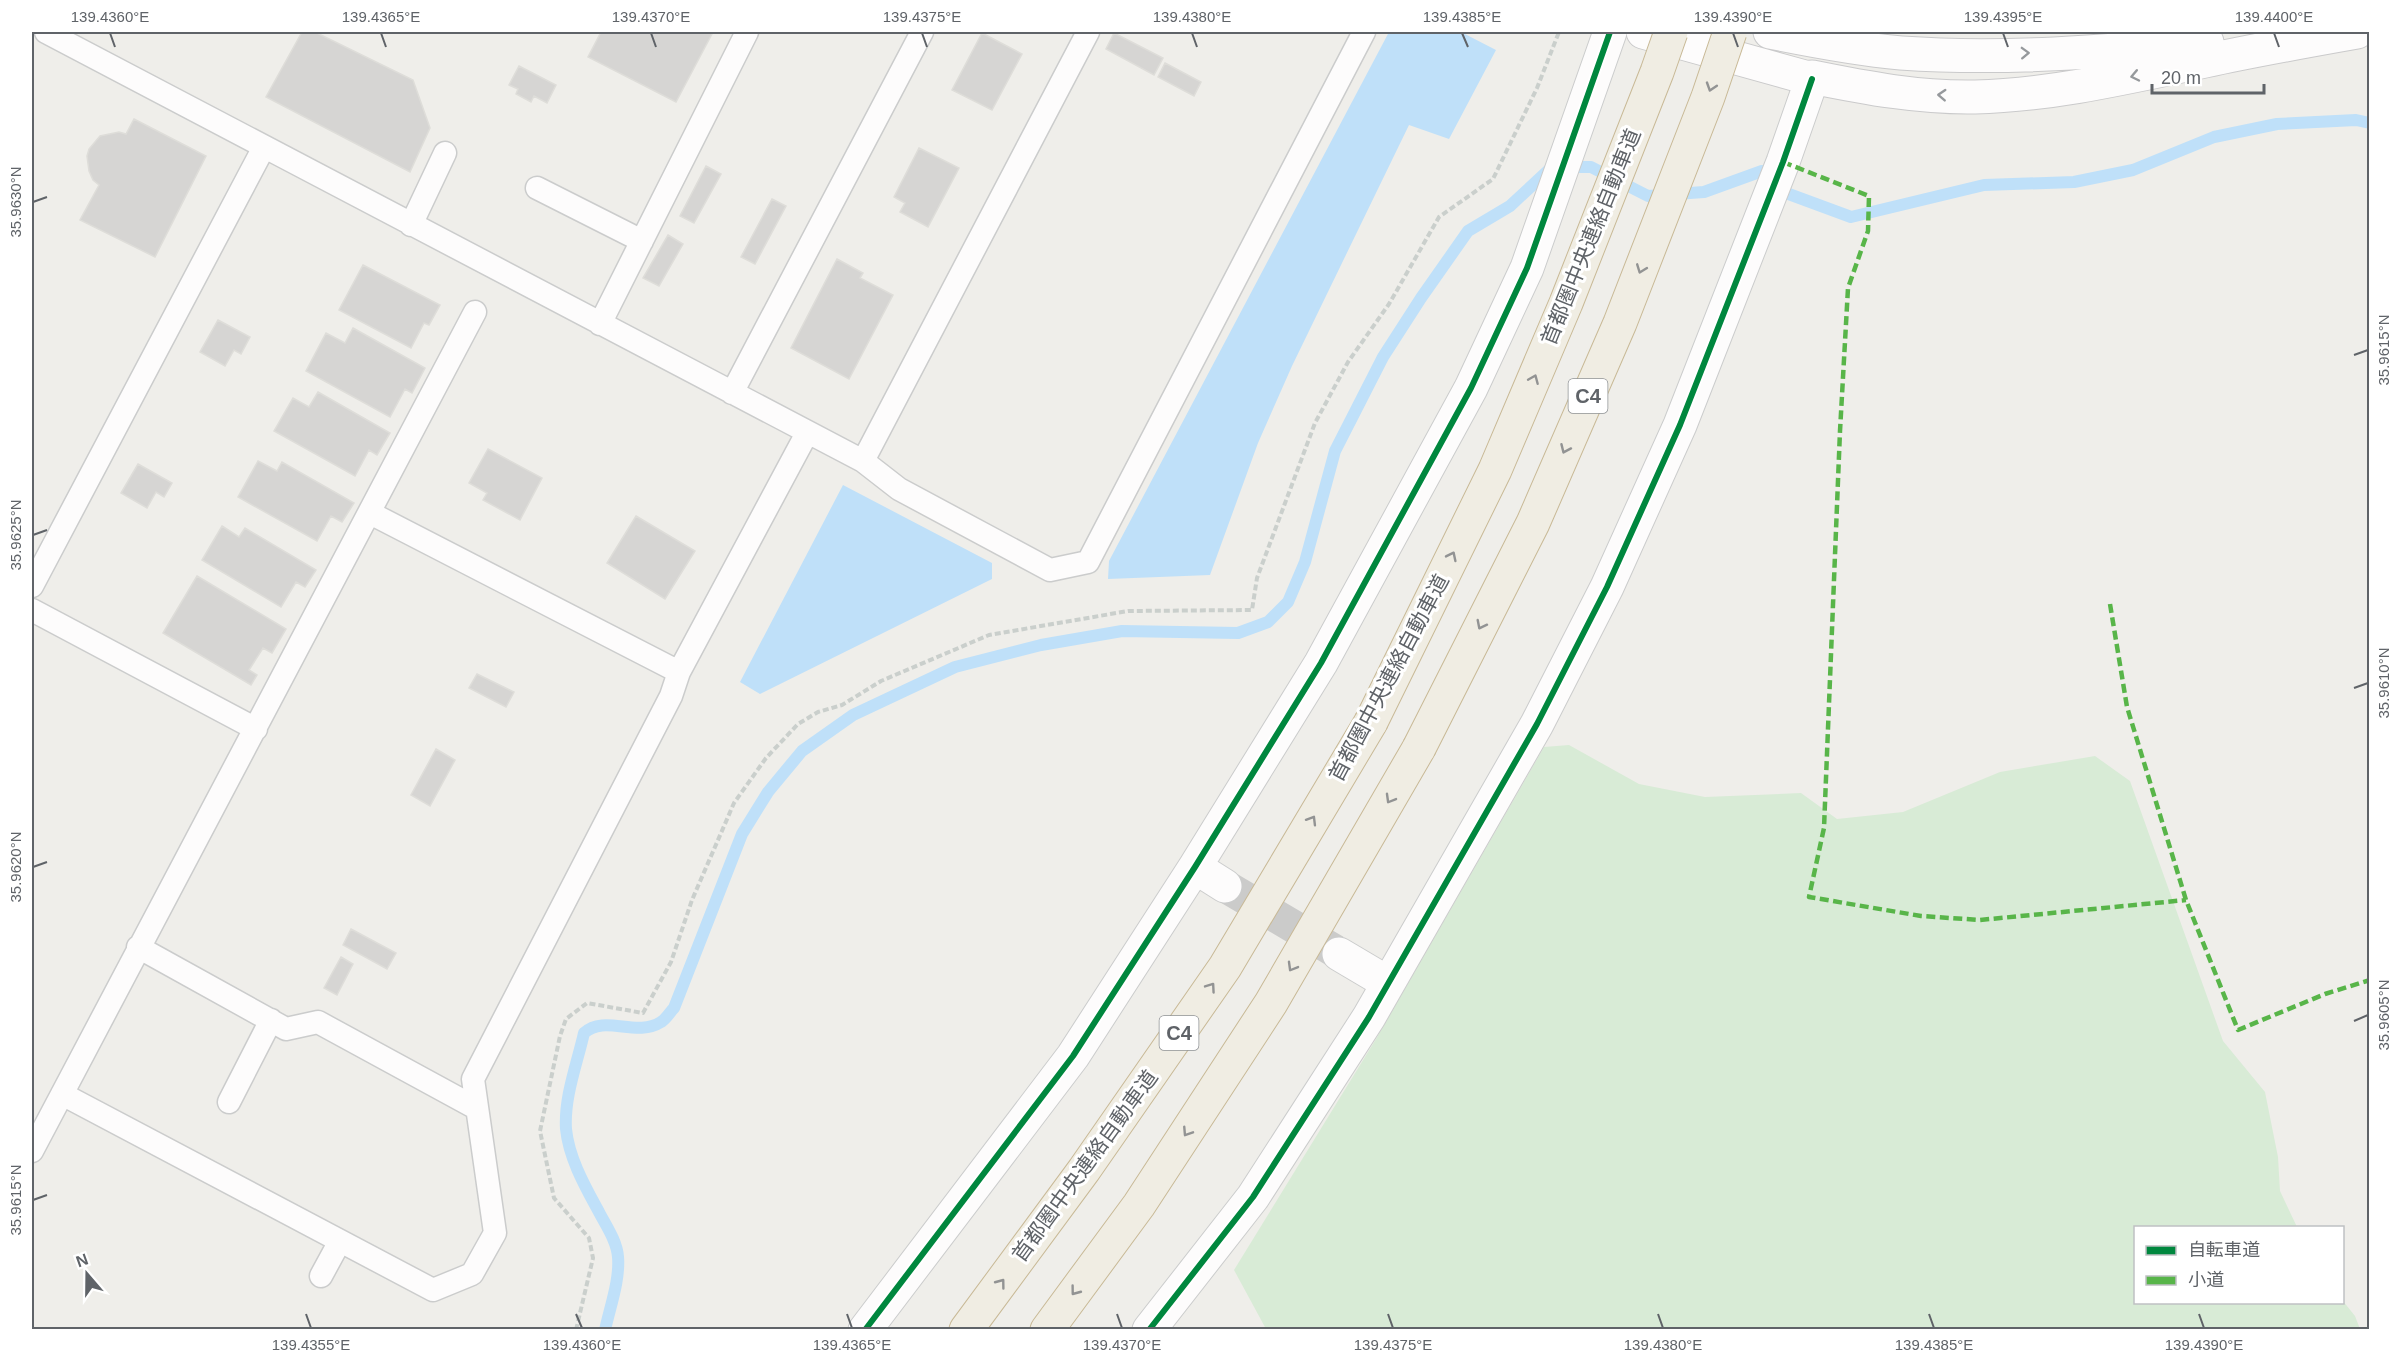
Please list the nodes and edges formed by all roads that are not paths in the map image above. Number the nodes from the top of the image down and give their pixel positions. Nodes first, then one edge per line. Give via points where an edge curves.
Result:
1 (46, 32) edge
2 (747, 32) edge
3 (922, 32) edge
4 (1088, 32) edge
5 (1364, 32) edge
6 (1610, 32) edge
7 (1642, 32) edge
8 (1671, 32) edge
9 (1730, 32) edge
10 (1770, 32) edge
11 (2311, 32) edge
12 (2357, 32) edge
13 (1864, 40) edge
14 (1812, 79) junction
15 (264, 147) junction
16 (445, 153) dead end
17 (537, 188) dead end
18 (411, 225) junction
19 (642, 241) junction
20 (475, 312) dead end
21 (600, 324) junction
22 (732, 393) junction
23 (807, 433) junction
24 (863, 461) junction
25 (370, 513) junction
26 (32, 586) edge
27 (32, 610) edge
28 (679, 672) junction
29 (256, 729) junction
30 (1196, 867) junction
31 (1225, 886) tunnel mouth
32 (138, 947) junction
33 (1340, 954) tunnel mouth
34 (1388, 983) junction
35 (271, 1020) junction
36 (62, 1094) junction
37 (229, 1102) dead end
38 (477, 1108) junction
39 (32, 1151) edge
40 (340, 1241) junction
41 (321, 1276) dead end
42 (865, 1329) edge
43 (966, 1329) edge
44 (1047, 1329) edge
45 (1149, 1329) edge

1 - 15 lane
2 - 19 lane
3 - 22 lane
4 - 24 lane
5 - 24 lane via 1088,562 1050,570 899,489
6 - 30 street via 1527,268 1471,388 1321,663
7 - 14 street
43 -> 8 highway, 首都圏中央連絡自動車道 / C4, bridge via 1084,1170 1225,967 1371,722 1500,459 1566,303
9 -> 44 highway, C4, bridge via 1615,334 1533,523 1419,748 1271,1003 1139,1205
10 - 13 street
13 -> 11 street via 1945,54 2077,52
12 -> 14 street via 2102,83 2022,94 1944,96
14 - 34 street via 1680,425 1606,587 1537,724
15 - 18 lane
15 - 26 lane
16 - 18 lane
17 - 19 lane
18 - 21 lane
19 - 21 lane
20 - 25 lane
21 - 22 lane
22 - 23 lane
23 - 24 lane
23 - 28 lane
25 - 28 lane
25 - 29 lane
27 - 29 lane
28 - 38 lane via 671,696 473,1079
29 - 32 lane
30 - 31 street
30 - 42 street via 1073,1056
32 - 35 lane
32 - 36 lane
33 - 34 street
34 - 45 street via 1253,1197
35 - 37 lane
35 - 38 lane via 285,1029 318,1022
36 - 39 lane
36 - 40 lane
38 - 40 lane via 495,1233 472,1274 433,1290
40 - 41 lane

